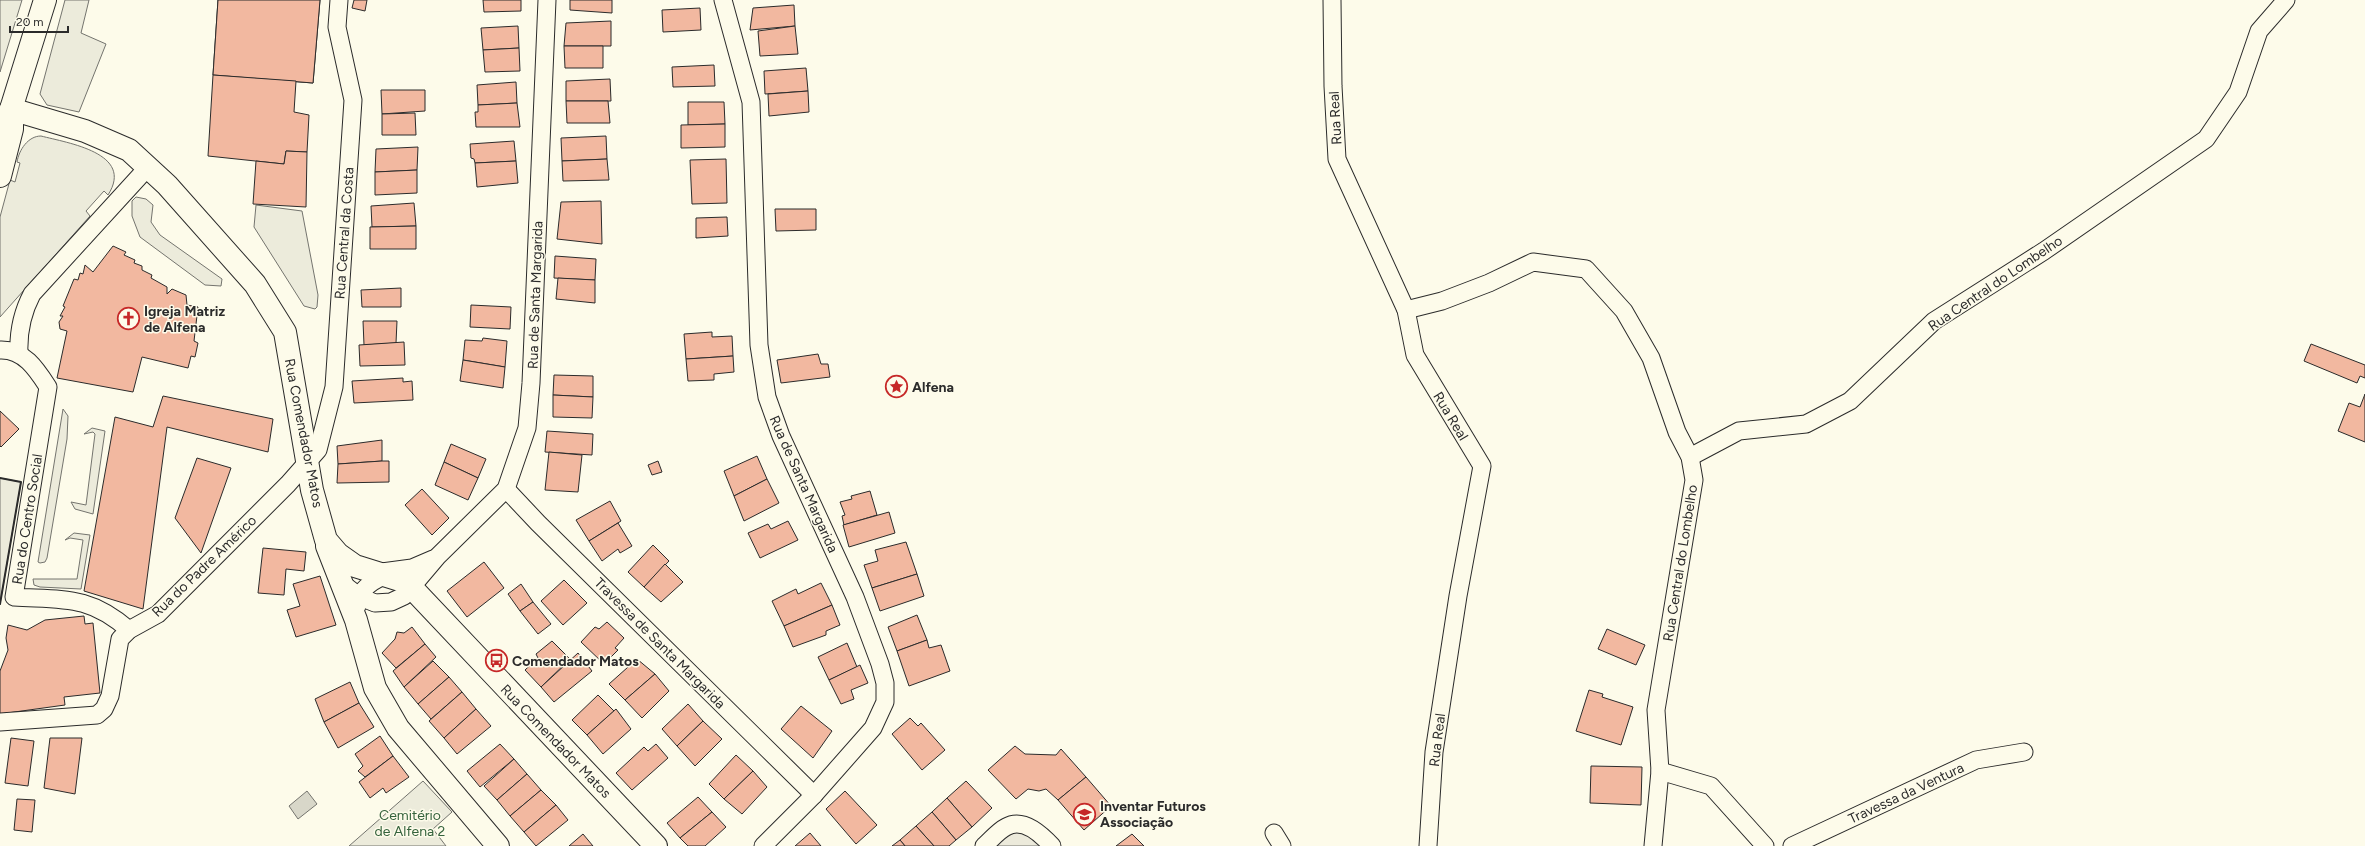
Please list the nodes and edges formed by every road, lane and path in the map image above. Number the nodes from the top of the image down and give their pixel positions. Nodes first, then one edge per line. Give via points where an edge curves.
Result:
1 (45, 0) edge
2 (339, 0) edge
3 (547, 0) edge
4 (724, 0) edge
5 (1332, 0) edge
6 (2286, 0) edge
7 (11, 108) junction
8 (0, 134) edge
9 (149, 166) junction
10 (0, 176) edge
11 (1406, 310) junction
12 (0, 350) edge
13 (19, 354) junction
14 (1690, 457) junction
15 (306, 462) junction
16 (506, 489) junction
17 (326, 540) junction
18 (437, 557) junction
19 (391, 574) junction
20 (412, 588) junction
21 (351, 590) junction
22 (129, 630) junction
23 (0, 722) edge
24 (2024, 752) dead end
25 (1660, 771) junction
26 (814, 795) junction
27 (498, 846) edge
28 (656, 846) edge
29 (763, 846) edge
30 (984, 846) edge
31 (1052, 846) edge
32 (1428, 846) edge
33 (1654, 846) edge
34 (1765, 846) edge
35 (1792, 846) edge

1 - 7 street
2 - 15 street, Rua Central da Costa via 337,26 353,100 336,362 334,387 318,450
3 - 16 street, Rua de Santa Margarida via 531,383 527,428
4 - 26 street, Rua de Santa Margarida via 751,102 759,345 767,397 781,436 855,597 885,683 885,702 873,728
5 - 11 street, Rua Real via 1337,159
6 - 14 street, Rua Central do Lombelho via 2259,31 2238,92 2206,139 2044,251 1934,321 1850,401 1806,424 1739,431
7 - 8 street
7 - 9 street, Rua Comendador Matos via 86,131 129,150
7 - 10 street via 12,129
9 - 13 street via 32,294 20,325
9 - 15 street, Rua Comendador Matos via 255,284 285,332
11 - 14 street via 1442,301 1533,262 1586,268 1624,311 1651,358 1677,432
11 - 32 street, Rua Real via 1415,355 1482,466 1458,596 1434,752
12 - 13 street, Rua do Centro Social
13 - 22 street, Rua do Centro Social via 33,365 48,387 14,597 80,601 103,610
14 - 25 street, Rua Central do Lombelho via 1694,480 1656,710
15 - 17 street, Rua Comendador Matos
15 - 22 street, Rua do Padre Américo via 288,484 158,614
16 - 18 street, Rua de Santa Margarida
16 - 26 street, Travessa de Santa Margarida
17 - 19 street, Rua Comendador Matos via 338,554 361,569
17 - 21 street via 327,550
18 - 19 street, Rua de Santa Margarida
18 - 20 street, Rua de Santa Margarida
19 - 20 street, Rua Comendador Matos
19 - 21 street, Rua de Santa Margarida
20 - 21 street, Rua de Santa Margarida via 404,596 391,602 375,604
20 - 28 street, Rua Comendador Matos
21 - 27 street via 374,688 398,728
22 - 23 street, Rua do Padre Américo via 120,639 110,696 104,709 97,716
24 - 35 street, Travessa da Ventura via 1976,760
25 - 33 street, Rua Central do Lombelho
25 - 34 street via 1711,786
26 - 29 street, Rua de Santa Margarida
30 - 31 street via 1007,826 1022,825 1038,831

